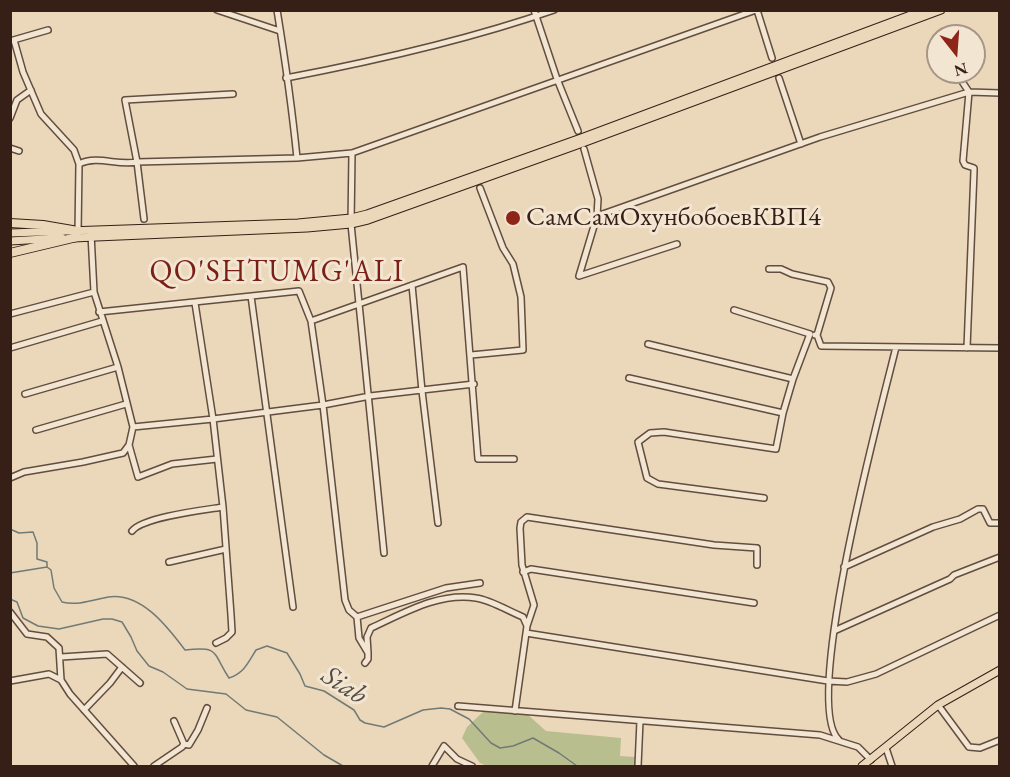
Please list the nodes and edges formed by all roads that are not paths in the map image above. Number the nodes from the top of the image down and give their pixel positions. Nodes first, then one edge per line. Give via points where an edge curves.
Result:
1 (218, 10) edge
2 (277, 10) edge
3 (554, 10) edge
4 (757, 10) edge
5 (924, 10) edge
6 (941, 10) edge
7 (535, 14) edge
8 (48, 30) dead end
9 (280, 31) junction
10 (12, 40) edge
11 (772, 58) dead end
12 (286, 78) junction
13 (779, 78) dead end
14 (557, 79) junction
15 (964, 84) edge
16 (31, 90) junction
17 (969, 92) junction
18 (999, 93) edge
19 (233, 94) dead end
20 (10, 118) edge
21 (578, 131) dead end
22 (801, 144) junction
23 (10, 148) edge
24 (584, 149) dead end
25 (19, 151) dead end
26 (351, 153) junction
27 (297, 158) junction
28 (137, 162) junction
29 (78, 164) junction
30 (480, 188) dead end
31 (597, 216) junction
32 (144, 219) dead end
33 (351, 221) junction
34 (10, 223) edge
35 (10, 233) edge
36 (91, 233) junction
37 (78, 234) junction
38 (10, 241) edge
39 (677, 244) dead end
40 (10, 253) edge
41 (769, 269) dead end
42 (412, 285) junction
43 (93, 292) junction
44 (251, 296) junction
45 (195, 303) junction
46 (359, 304) junction
47 (734, 310) dead end
48 (99, 312) junction
49 (10, 315) edge
50 (102, 321) junction
51 (311, 321) junction
52 (810, 334) junction
53 (817, 335) junction
54 (648, 344) dead end
55 (896, 347) junction
56 (10, 348) edge
57 (967, 348) junction
58 (999, 348) edge
59 (471, 355) junction
60 (118, 367) junction
61 (629, 378) dead end
62 (794, 379) junction
63 (474, 384) junction
64 (422, 391) junction
65 (25, 394) dead end
66 (370, 396) junction
67 (126, 404) junction
68 (323, 405) junction
69 (265, 411) junction
70 (783, 413) junction
71 (213, 419) junction
72 (133, 427) junction
73 (36, 430) dead end
74 (129, 445) junction
75 (217, 459) junction
76 (514, 459) dead end
77 (10, 478) edge
78 (764, 498) dead end
79 (223, 507) junction
80 (438, 523) dead end
81 (999, 523) edge
82 (132, 531) dead end
83 (226, 549) junction
84 (384, 554) dead end
85 (999, 557) edge
86 (169, 562) dead end
87 (757, 565) dead end
88 (844, 567) junction
89 (523, 572) junction
90 (480, 583) dead end
91 (754, 603) dead end
92 (293, 608) dead end
93 (10, 612) edge
94 (999, 615) edge
95 (357, 617) junction
96 (526, 629) junction
97 (834, 631) junction
98 (216, 643) dead end
99 (368, 653) junction
100 (61, 657) junction
101 (365, 663) dead end
102 (122, 667) junction
103 (999, 670) edge
104 (61, 680) junction
105 (10, 681) edge
106 (828, 681) junction
107 (140, 683) dead end
108 (938, 705) junction
109 (458, 706) dead end
110 (207, 708) dead end
111 (84, 710) junction
112 (515, 711) junction
113 (174, 721) dead end
114 (640, 721) junction
115 (999, 740) edge
116 (184, 744) junction
117 (845, 744) junction
118 (886, 748) junction
119 (871, 760) junction
120 (131, 766) edge
121 (154, 766) edge
122 (432, 766) edge
123 (472, 766) edge
124 (638, 766) edge
125 (862, 766) edge
126 (892, 766) edge

1 - 9 street
2 - 9 street
3 - 7 street
4 - 11 street
4 - 14 street
5 - 33 main road
6 - 33 main road via 368,220
7 - 12 street via 342,67
7 - 14 street
8 - 10 street
9 - 12 street
10 - 16 street
12 - 27 street
13 - 22 street
14 - 21 street
14 - 26 street
15 - 17 street
16 - 20 street via 18,100
16 - 29 street via 41,114 74,150
17 - 18 street
17 - 22 street
17 - 57 street via 963,161 974,171
19 - 28 street via 125,100
22 - 31 street
23 - 25 street
24 - 31 street via 598,199
26 - 27 street
26 - 33 street
27 - 28 street
28 - 29 street via 124,165 102,160
28 - 32 street
29 - 37 street
30 - 59 street via 513,264 521,297 523,350
31 - 39 street via 579,276
33 - 36 main road via 307,228
33 - 46 street
34 - 37 highway via 43,225
35 - 37 main road
36 - 37 main road
36 - 43 street
37 - 38 main road
37 - 40 highway
41 - 53 street via 828,282 831,288
42 - 46 street
42 - 59 street via 463,267
42 - 64 street
43 - 48 street
43 - 49 street
44 - 45 street
44 - 51 street via 299,291
44 - 69 street
45 - 48 street
45 - 71 street
46 - 51 street
46 - 66 street
47 - 52 street
48 - 50 street
50 - 56 street
50 - 60 street
51 - 68 street
52 - 53 street
52 - 62 street
53 - 55 street via 821,346
54 - 62 street
55 - 57 street
55 - 88 street
57 - 58 street
59 - 63 street
60 - 65 street
60 - 67 street
61 - 70 street
62 - 70 street
63 - 64 street
63 - 76 street via 478,459
64 - 66 street
64 - 80 street
66 - 68 street
66 - 84 street
67 - 72 street
67 - 73 street
68 - 69 street
68 - 95 street via 345,600
69 - 71 street
69 - 92 street
70 - 78 street via 776,449 664,432 650,433 638,442 647,478 658,484
71 - 72 street
71 - 75 street
72 - 74 street
74 - 75 street via 138,477 172,464
74 - 77 street via 123,453
75 - 79 street
79 - 82 street via 171,516 139,525
79 - 83 street
81 - 88 street via 990,523 983,509 978,509
83 - 86 street
83 - 98 street via 232,632
85 - 97 street
87 - 89 street via 757,548 527,517 520,522
88 - 97 street
89 - 91 street via 531,569
89 - 96 street via 534,605
90 - 95 street via 446,588
93 - 100 street via 27,634 47,637 59,648
94 - 106 street via 876,674 847,682
95 - 99 street via 358,638
96 - 99 street via 523,617 478,598 450,596 371,628
96 - 106 street
96 - 112 street
97 - 106 street
99 - 101 street
100 - 102 street via 107,654
100 - 104 street
102 - 107 street
102 - 111 street
103 - 108 main road
104 - 105 street via 49,674
104 - 111 street
106 - 117 street via 831,728
108 - 115 street via 969,747 980,748
108 - 118 main road
109 - 112 street
110 - 116 street via 189,745
111 - 120 street
112 - 114 street
113 - 116 street
114 - 117 street via 820,735
114 - 124 street
116 - 121 street
117 - 119 street via 858,747
118 - 119 main road
118 - 126 street
119 - 125 main road
122 - 123 street via 444,746 457,759

